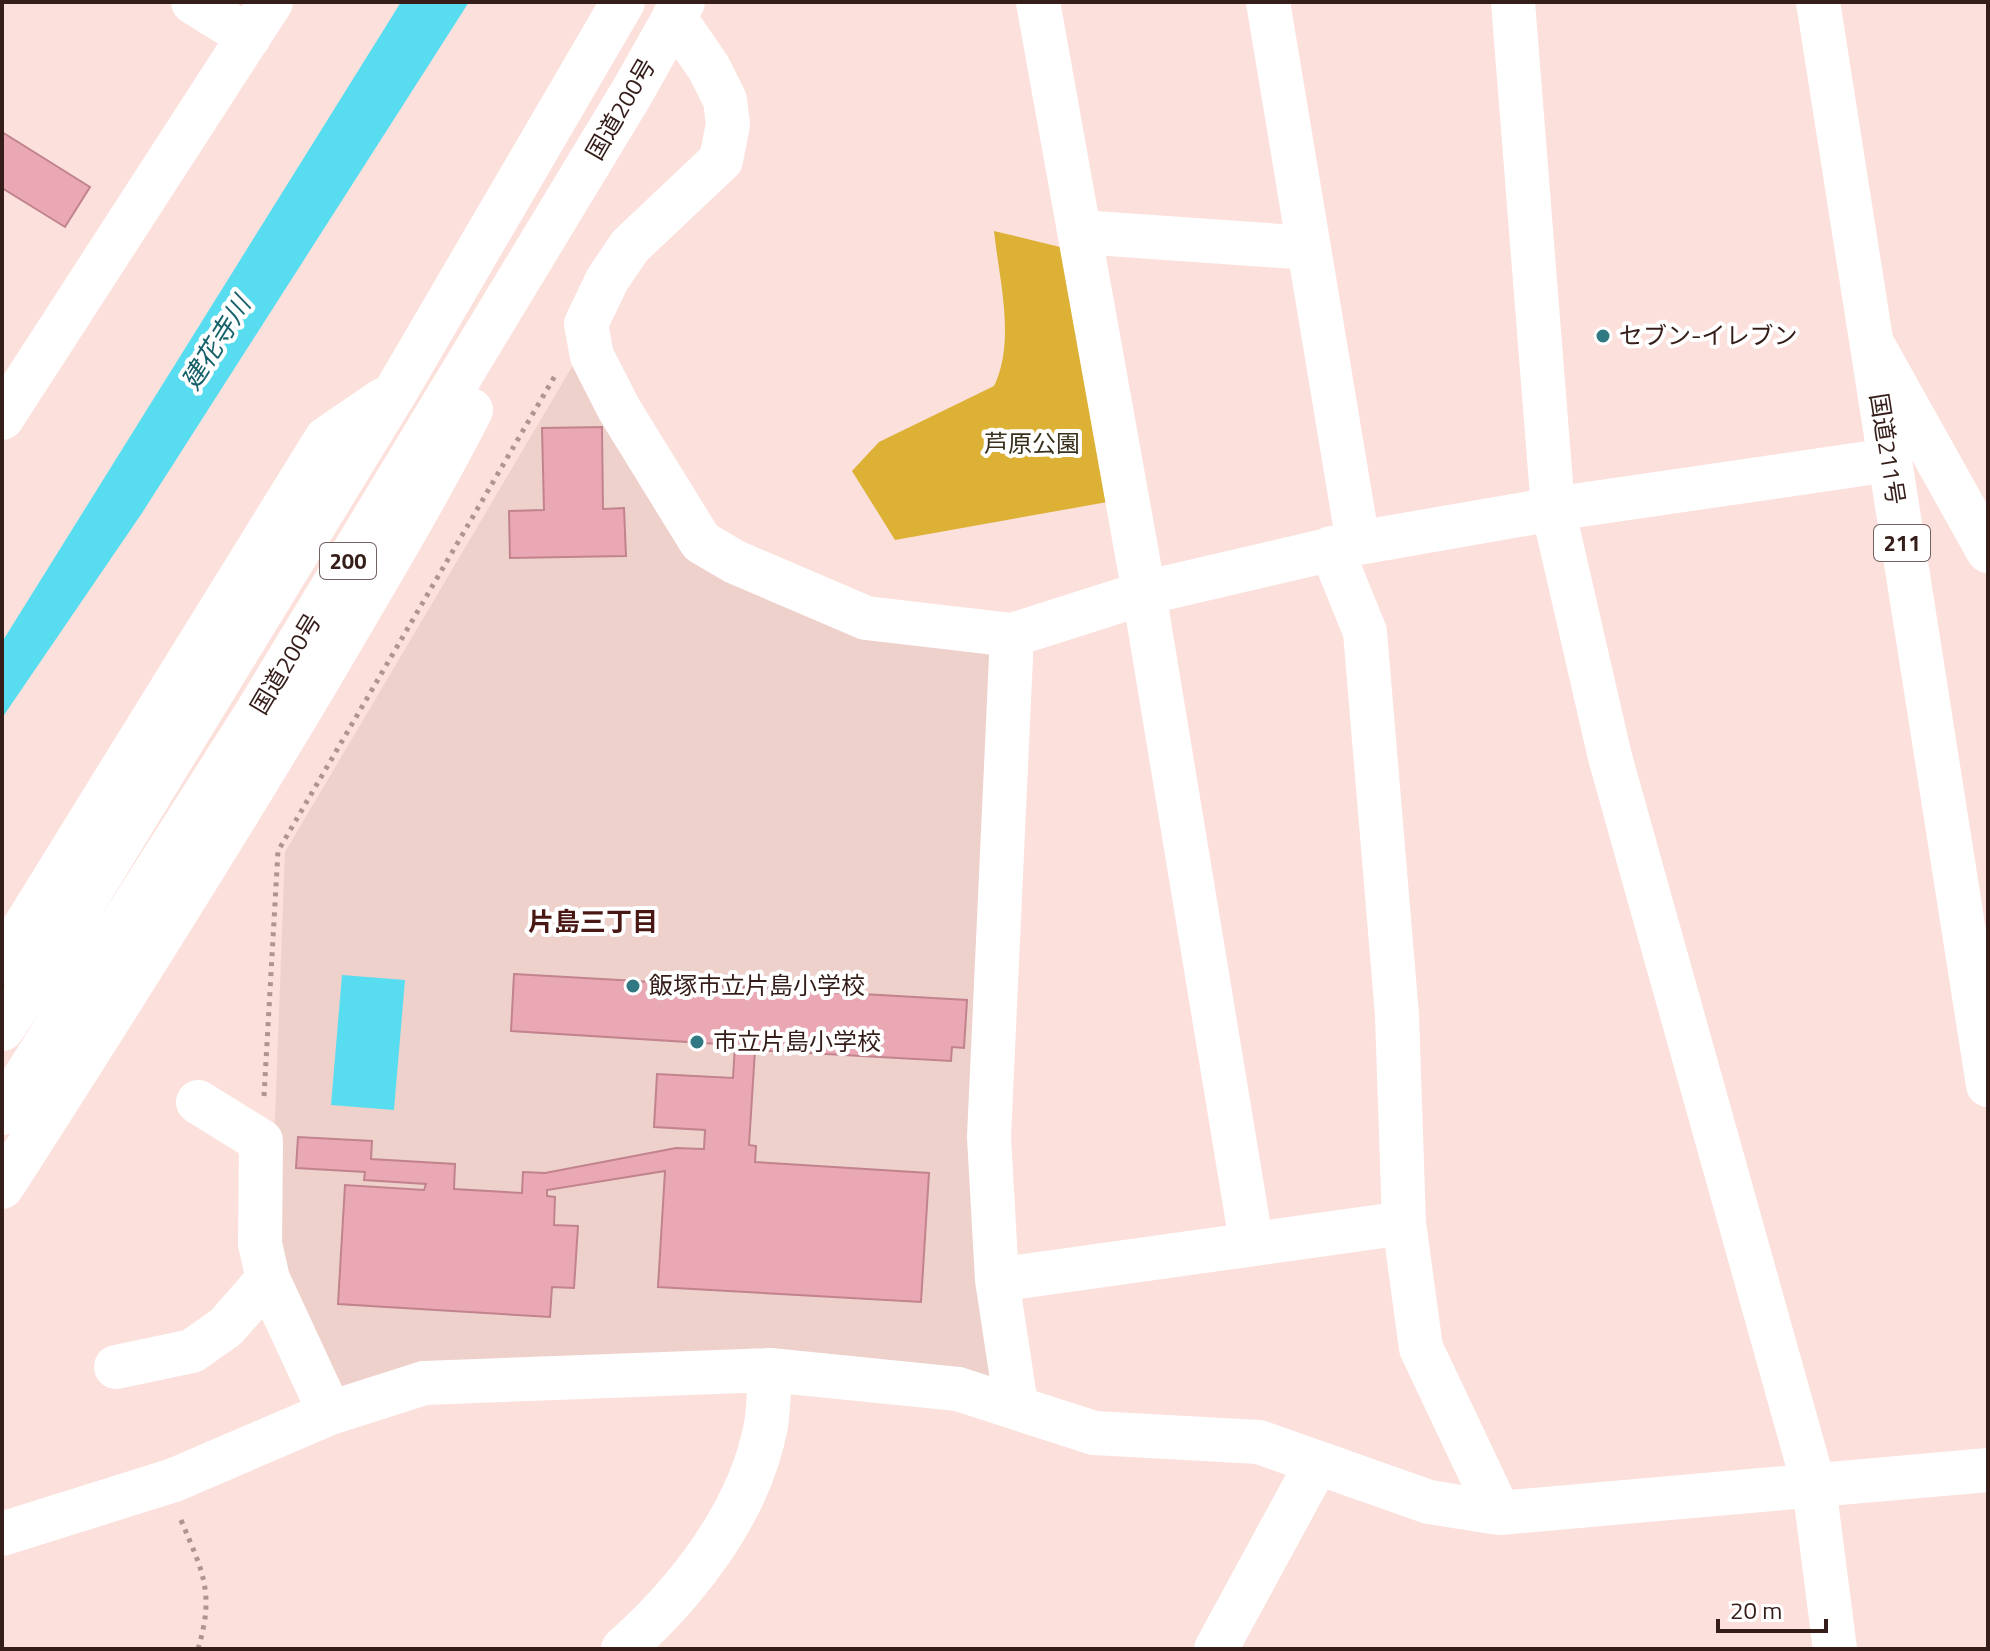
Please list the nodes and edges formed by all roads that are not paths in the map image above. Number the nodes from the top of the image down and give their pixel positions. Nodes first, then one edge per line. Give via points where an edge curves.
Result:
1 (193, 2) edge
2 (623, 2) edge
3 (1038, 2) edge
4 (1268, 2) edge
5 (1513, 2) edge
6 (1818, 2) edge
7 (678, 9) edge
8 (260, 19) edge
9 (631, 94) junction
10 (1080, 232) junction
11 (1309, 248) junction
12 (1870, 339) junction
13 (396, 391) junction
14 (2, 418) edge
15 (1889, 460) junction
16 (1553, 509) junction
17 (1344, 546) junction
18 (1988, 551) edge
19 (1144, 593) junction
20 (1012, 635) junction
21 (2, 963) edge
22 (2, 1029) edge
23 (1988, 1085) edge
24 (198, 1102) dead end
25 (2, 1113) edge
26 (2, 1187) edge
27 (1404, 1223) junction
28 (1251, 1241) junction
29 (268, 1279) junction
30 (997, 1280) junction
31 (116, 1367) dead end
32 (770, 1370) junction
33 (1016, 1405) junction
34 (330, 1413) junction
35 (1316, 1465) junction
36 (1988, 1470) edge
37 (1814, 1486) junction
38 (1499, 1513) junction
39 (2, 1534) edge
40 (623, 1649) edge
41 (1216, 1649) edge
42 (1835, 1649) edge

1 - 8 main road
2 - 13 main road, 国道200号 / 200
3 - 10 main road
4 - 11 main road
5 - 16 main road
6 - 12 main road, 国道211号 / 211
7 - 9 main road, 国道200号 / 200
7 - 20 main road via 725,100 728,124 721,160 630,246 586,324 592,356 619,409 701,542 735,562 866,618
8 - 14 main road
9 - 25 main road, 国道200号 / 200 via 257,712
9 - 26 main road via 431,488 161,940
10 - 11 main road
10 - 19 main road
11 - 17 main road
12 - 15 main road, 国道211号 / 211
12 - 18 main road
13 - 21 main road via 326,439
13 - 22 main road, 国道200号 / 200
15 - 16 main road
15 - 23 main road, 国道211号 / 211
16 - 17 main road
16 - 37 main road via 1614,771
17 - 19 main road
17 - 27 main road via 1365,632 1397,1015
19 - 20 main road
19 - 28 main road
20 - 30 main road via 989,1137
24 - 29 main road via 261,1141 260,1244
27 - 28 main road
27 - 38 main road via 1421,1348
28 - 30 main road
29 - 31 main road via 226,1327 192,1351
29 - 34 main road
30 - 33 main road
32 - 33 main road via 958,1389
32 - 34 main road via 424,1383
32 - 40 main road via 766,1426 727,1522 657,1619
33 - 35 main road via 1094,1433 1259,1442
34 - 39 main road via 166,1483
35 - 38 main road via 1429,1502
35 - 41 main road
36 - 37 main road
37 - 38 main road
37 - 42 main road

